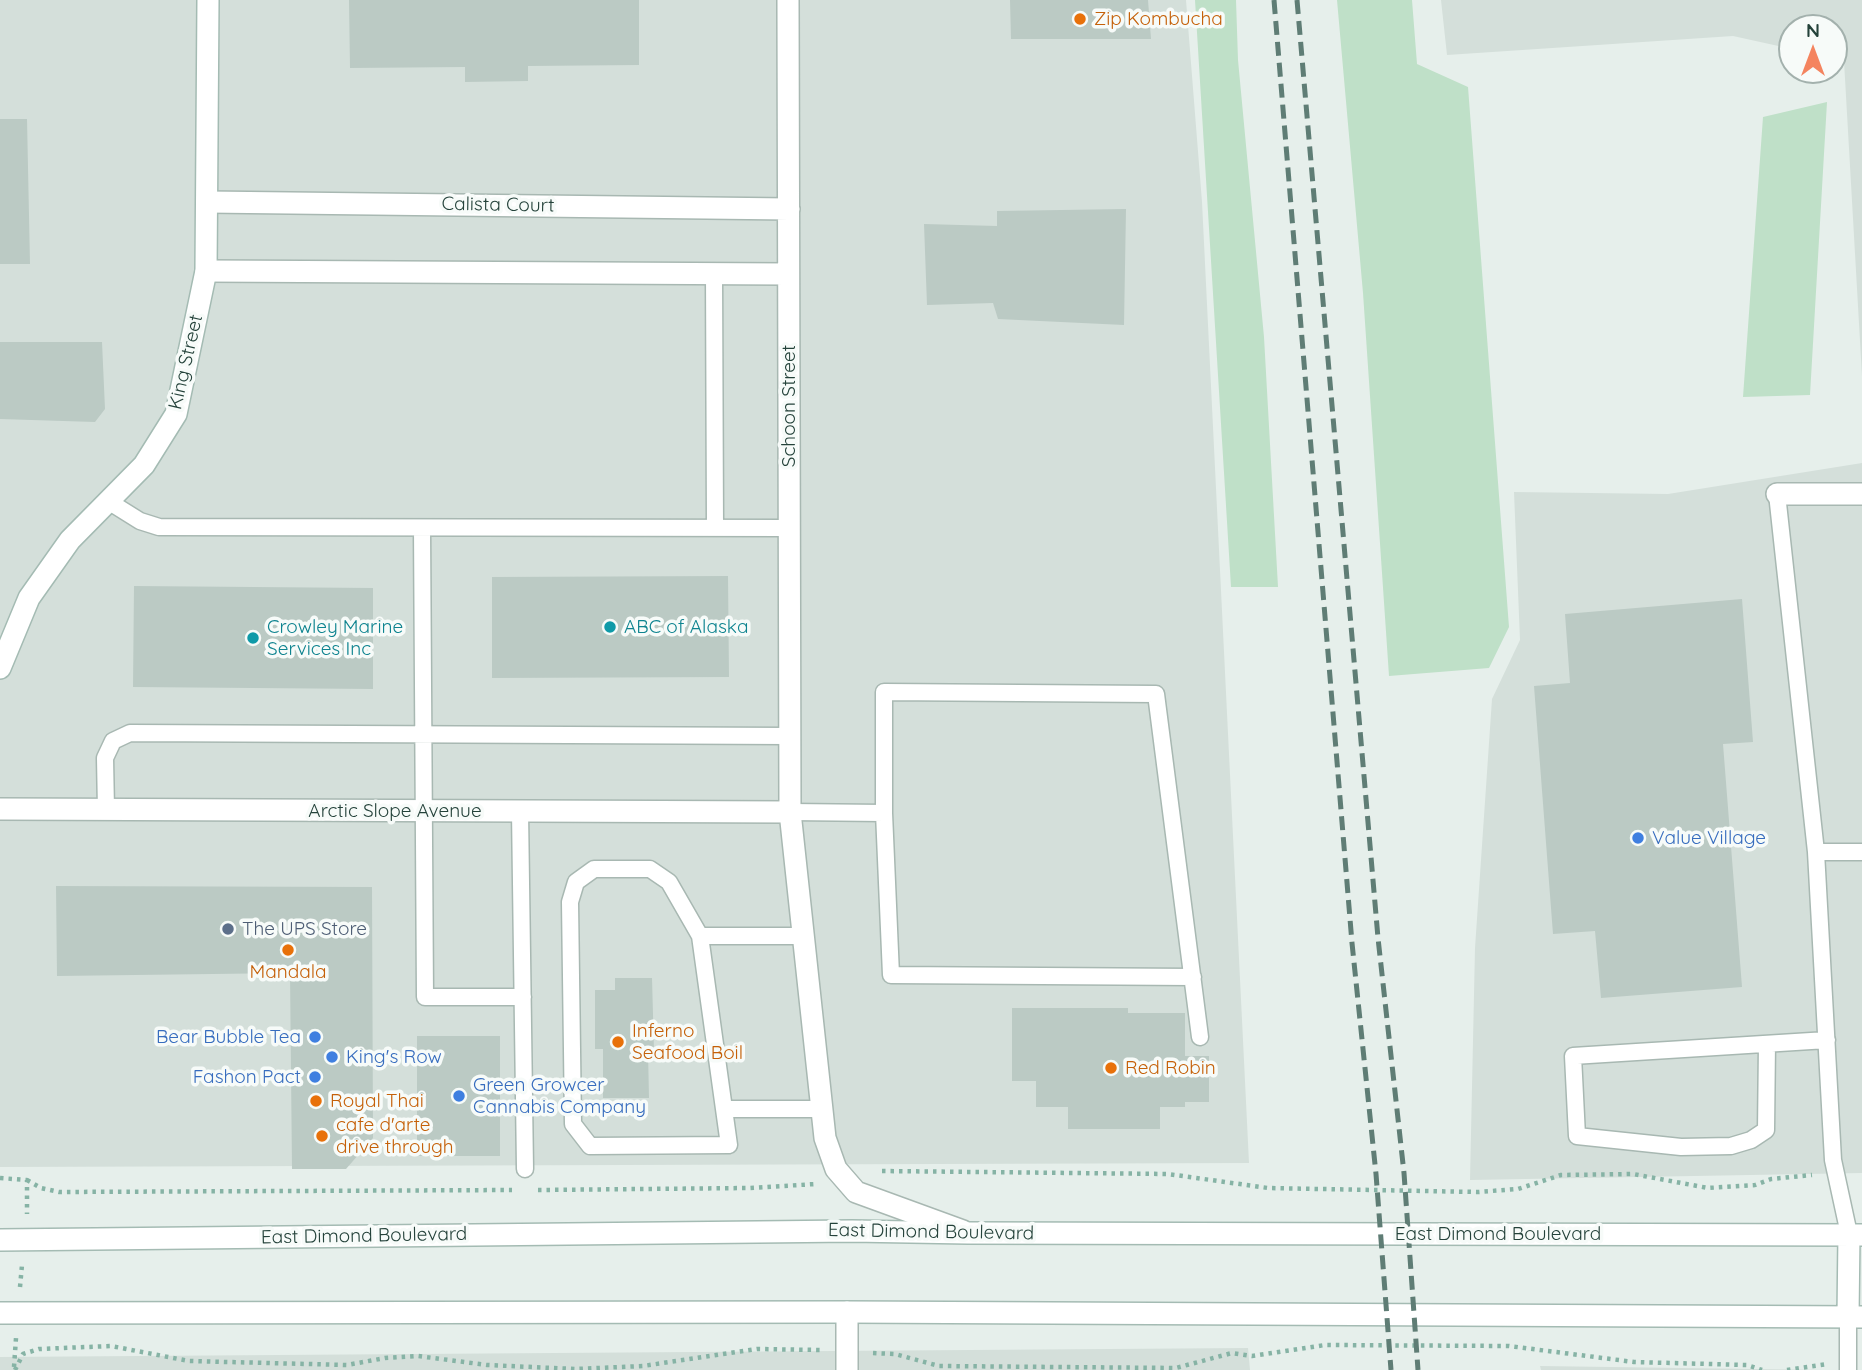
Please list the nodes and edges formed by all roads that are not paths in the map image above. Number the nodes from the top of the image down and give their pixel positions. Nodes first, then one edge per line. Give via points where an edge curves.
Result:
1 (208, 0) edge
2 (788, 0) edge
3 (207, 202) junction
4 (789, 209) junction
5 (206, 271) junction
6 (713, 273) junction
7 (788, 274) junction
8 (1777, 494) joint
9 (1862, 494) edge
10 (108, 501) junction
11 (422, 528) junction
12 (715, 528) junction
13 (789, 528) junction
14 (0, 668) edge
15 (423, 736) junction
16 (789, 736) junction
17 (0, 809) edge
18 (106, 810) junction
19 (423, 811) junction
20 (520, 811) junction
21 (790, 812) junction
22 (884, 813) junction
23 (1816, 852) junction
24 (1862, 852) edge
25 (700, 936) junction
26 (803, 936) junction
27 (1193, 977) junction
28 (523, 997) junction
29 (1200, 1037) dead end
30 (1827, 1040) junction
31 (1767, 1044) junction
32 (724, 1109) junction
33 (822, 1109) junction
34 (525, 1169) dead end
35 (968, 1233) junction
36 (1856, 1234) edge
37 (0, 1240) edge
38 (847, 1312) junction
39 (0, 1313) edge
40 (1855, 1317) edge
41 (847, 1361) edge
42 (1848, 1370) edge

1 - 3 street, King Street
2 - 4 street, Schoon Street
3 - 4 street, Calista Court
3 - 5 street, King Street
4 - 7 street, Schoon Street
5 - 6 street
5 - 10 street, King Street via 176,414 144,465
6 - 7 street
6 - 12 lane
7 - 13 street, Schoon Street
8 - 9 street
8 - 23 lane
10 - 11 lane via 140,522 159,527
10 - 14 street, King Street via 70,540 29,598
11 - 12 lane
11 - 15 lane
12 - 13 lane
13 - 16 street, Schoon Street
15 - 16 lane
15 - 18 lane via 130,733 113,741 105,758
15 - 19 lane
16 - 21 street, Schoon Street
17 - 18 street, Arctic Slope Avenue
18 - 19 street, Arctic Slope Avenue
19 - 20 street, Arctic Slope Avenue
19 - 28 lane via 425,997
20 - 21 street, Arctic Slope Avenue
20 - 28 lane
21 - 22 lane
21 - 26 street, Schoon Street
22 - 27 lane via 891,975
22 - 27 lane via 884,692 1156,694
23 - 24 lane
23 - 30 lane
25 - 26 lane
25 - 32 lane
25 - 32 lane via 669,882 650,869 594,869 576,882 570,902 573,1124 590,1146 729,1145
26 - 33 street, Schoon Street
27 - 29 lane
28 - 34 lane
30 - 31 lane
30 - 36 lane via 1833,1160
31 - 31 lane via 1573,1056 1577,1136 1681,1147 1731,1146 1751,1140 1766,1130
32 - 33 lane
33 - 35 street, Schoon Street via 825,1138 836,1169 856,1192
35 - 36 street, East Dimond Boulevard
35 - 37 street, East Dimond Boulevard
36 - 40 street
38 - 39 street
38 - 40 street
38 - 41 street
40 - 42 lane

